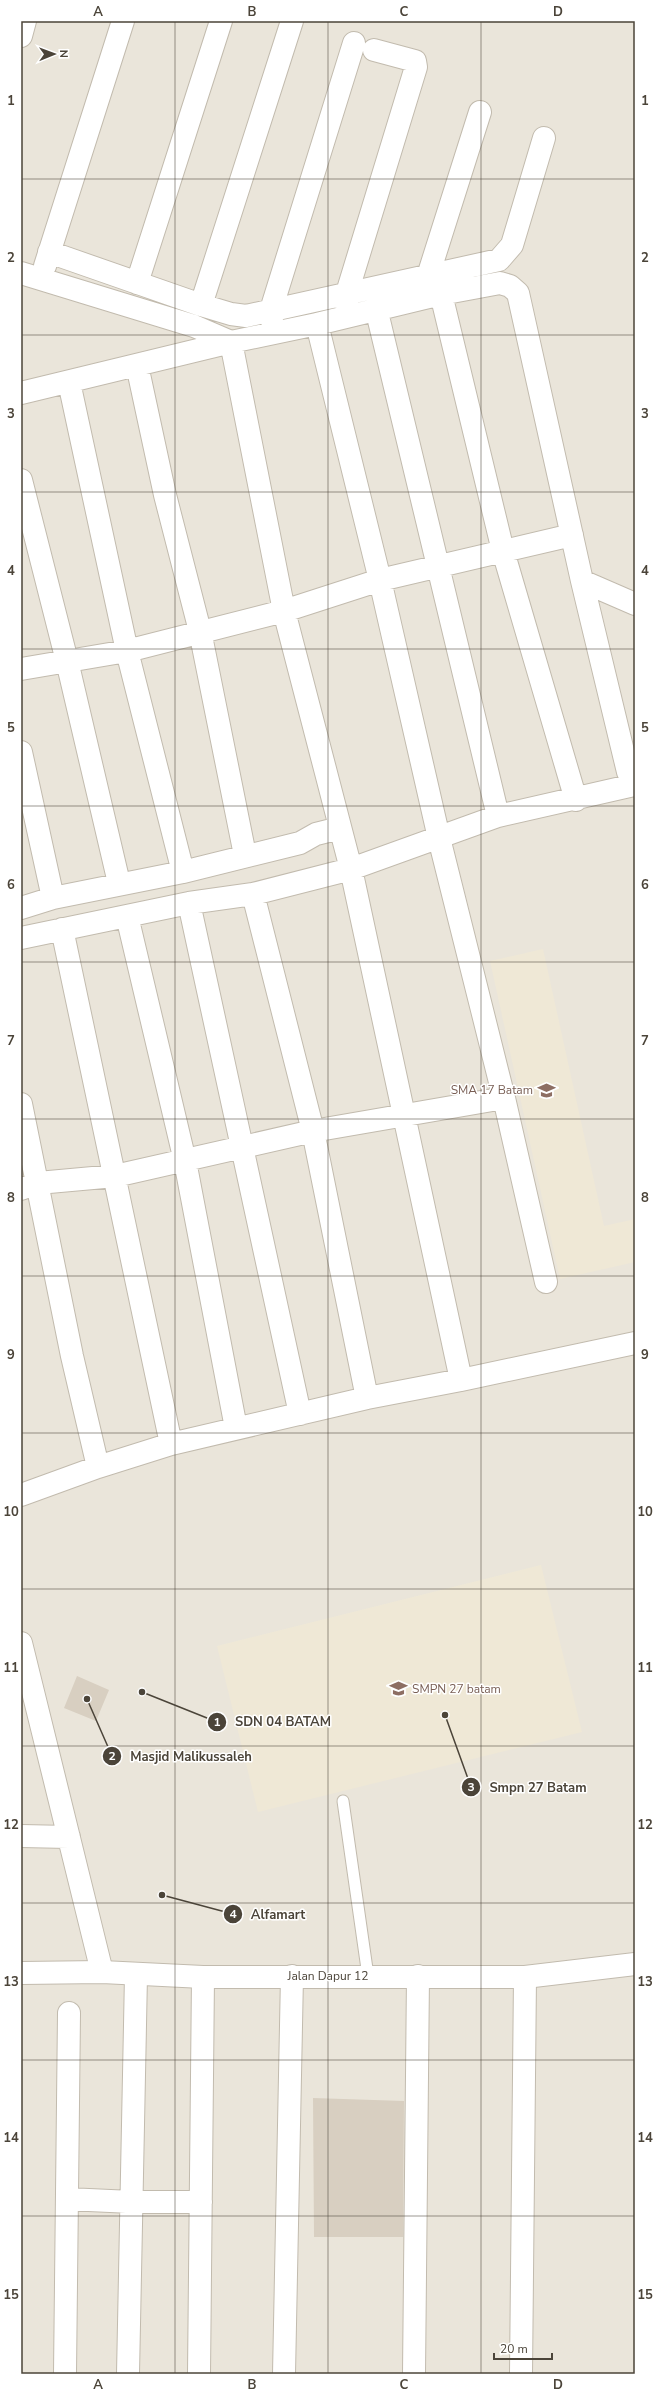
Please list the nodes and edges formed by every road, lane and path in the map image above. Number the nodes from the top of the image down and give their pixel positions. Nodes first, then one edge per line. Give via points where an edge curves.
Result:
1 (25, 21) edge
2 (123, 21) edge
3 (221, 21) edge
4 (292, 21) edge
5 (21, 36) edge
6 (354, 43) dead end
7 (374, 50) dead end
8 (480, 112) dead end
9 (544, 138) dead end
10 (49, 252) junction
11 (31, 276) edge
12 (428, 276) junction
13 (137, 283) junction
14 (347, 293) junction
15 (433, 296) junction
16 (201, 305) junction
17 (376, 308) junction
18 (271, 310) junction
19 (348, 316) junction
20 (317, 324) junction
21 (274, 333) junction
22 (231, 342) junction
23 (137, 365) junction
24 (69, 382) junction
25 (21, 394) edge
26 (21, 480) edge
27 (572, 535) junction
28 (502, 551) junction
29 (438, 567) junction
30 (380, 580) junction
31 (582, 581) junction
32 (635, 604) edge
33 (284, 611) junction
34 (200, 631) junction
35 (127, 651) junction
36 (67, 661) junction
37 (21, 669) edge
38 (21, 752) edge
39 (634, 785) edge
40 (576, 800) junction
41 (498, 816) junction
42 (340, 828) junction
43 (439, 838) junction
44 (245, 856) junction
45 (351, 869) junction
46 (183, 872) junction
47 (118, 883) junction
48 (254, 894) junction
49 (53, 898) junction
50 (190, 903) junction
51 (21, 908) edge
52 (127, 916) junction
53 (62, 929) junction
54 (21, 938) edge
55 (504, 1098) junction
56 (21, 1104) edge
57 (404, 1114) junction
58 (313, 1131) junction
59 (241, 1147) junction
60 (185, 1161) junction
61 (115, 1176) junction
62 (30, 1186) edge
63 (546, 1282) dead end
64 (635, 1343) edge
65 (461, 1380) junction
66 (367, 1398) junction
67 (300, 1414) junction
68 (236, 1428) junction
69 (171, 1444) junction
70 (98, 1467) junction
71 (21, 1495) edge
72 (21, 1643) edge
73 (343, 1801) dead end
74 (21, 1836) edge
75 (69, 1837) junction
76 (635, 1964) edge
77 (102, 1972) junction
78 (21, 1973) edge
79 (136, 1975) junction
80 (292, 1976) junction
81 (368, 1976) junction
82 (418, 1976) junction
83 (203, 1977) junction
84 (525, 1977) junction
85 (69, 2013) dead end
86 (67, 2199) junction
87 (132, 2202) junction
88 (201, 2202) junction
89 (65, 2374) edge
90 (128, 2374) edge
91 (199, 2374) edge
92 (284, 2374) edge
93 (414, 2374) edge
94 (521, 2374) edge

1 - 5 street
2 - 10 street
3 - 13 street
4 - 16 street
6 - 18 street
7 - 14 street via 415,61 416,67
8 - 12 street
9 - 12 street via 512,245 507,253 499,260
10 - 11 street
10 - 13 street
11 - 22 street via 194,326
12 - 14 street
12 - 15 street
13 - 16 street
14 - 18 street
14 - 19 street
15 - 17 street
15 - 27 street via 500,283 510,286 518,293
15 - 28 street
16 - 18 street via 246,316
17 - 19 street
17 - 29 street
18 - 21 street
19 - 20 street
20 - 21 street
20 - 30 street
21 - 22 street
22 - 23 street
22 - 33 street
23 - 24 street
23 - 34 street via 165,495
24 - 25 street
24 - 35 street
26 - 36 street
27 - 28 street
27 - 31 street
28 - 29 street
28 - 40 street
29 - 30 street
29 - 41 street
30 - 33 street
30 - 43 street
31 - 32 street
31 - 39 street via 628,772
33 - 34 street
33 - 42 street
34 - 35 street
34 - 44 street
35 - 36 street
35 - 46 street
36 - 37 street
36 - 47 street
38 - 49 street
39 - 40 street
40 - 41 street
41 - 43 street
42 - 44 street via 316,834 300,842
42 - 45 street
43 - 45 street
43 - 55 street
44 - 46 street
45 - 48 street
45 - 57 street
46 - 47 street
47 - 49 street
48 - 50 street
48 - 58 street
49 - 51 street
50 - 52 street
50 - 59 street
52 - 53 street
52 - 60 street
53 - 54 street
53 - 61 street
55 - 57 street
55 - 63 street
56 - 62 street
57 - 58 street
57 - 65 street
58 - 59 street
58 - 66 street
59 - 60 street
59 - 67 street
60 - 61 street
60 - 68 street
61 - 62 street
61 - 69 street
62 - 70 street
64 - 65 street
65 - 66 street
66 - 67 street
67 - 68 street
68 - 69 street
69 - 70 street
70 - 71 street
72 - 75 street
73 - 81 lane
74 - 75 street
75 - 77 street
76 - 84 street, Jalan Dapur 12
77 - 78 street, Jalan Dapur 12
77 - 79 street, Jalan Dapur 12
79 - 83 street, Jalan Dapur 12
79 - 87 street
80 - 81 street, Jalan Dapur 12
80 - 83 street, Jalan Dapur 12
80 - 92 street
81 - 82 street, Jalan Dapur 12
82 - 84 street, Jalan Dapur 12
82 - 93 street
83 - 88 street
84 - 94 street
85 - 86 street
86 - 87 street
86 - 89 street
87 - 88 street
87 - 90 street
88 - 91 street

